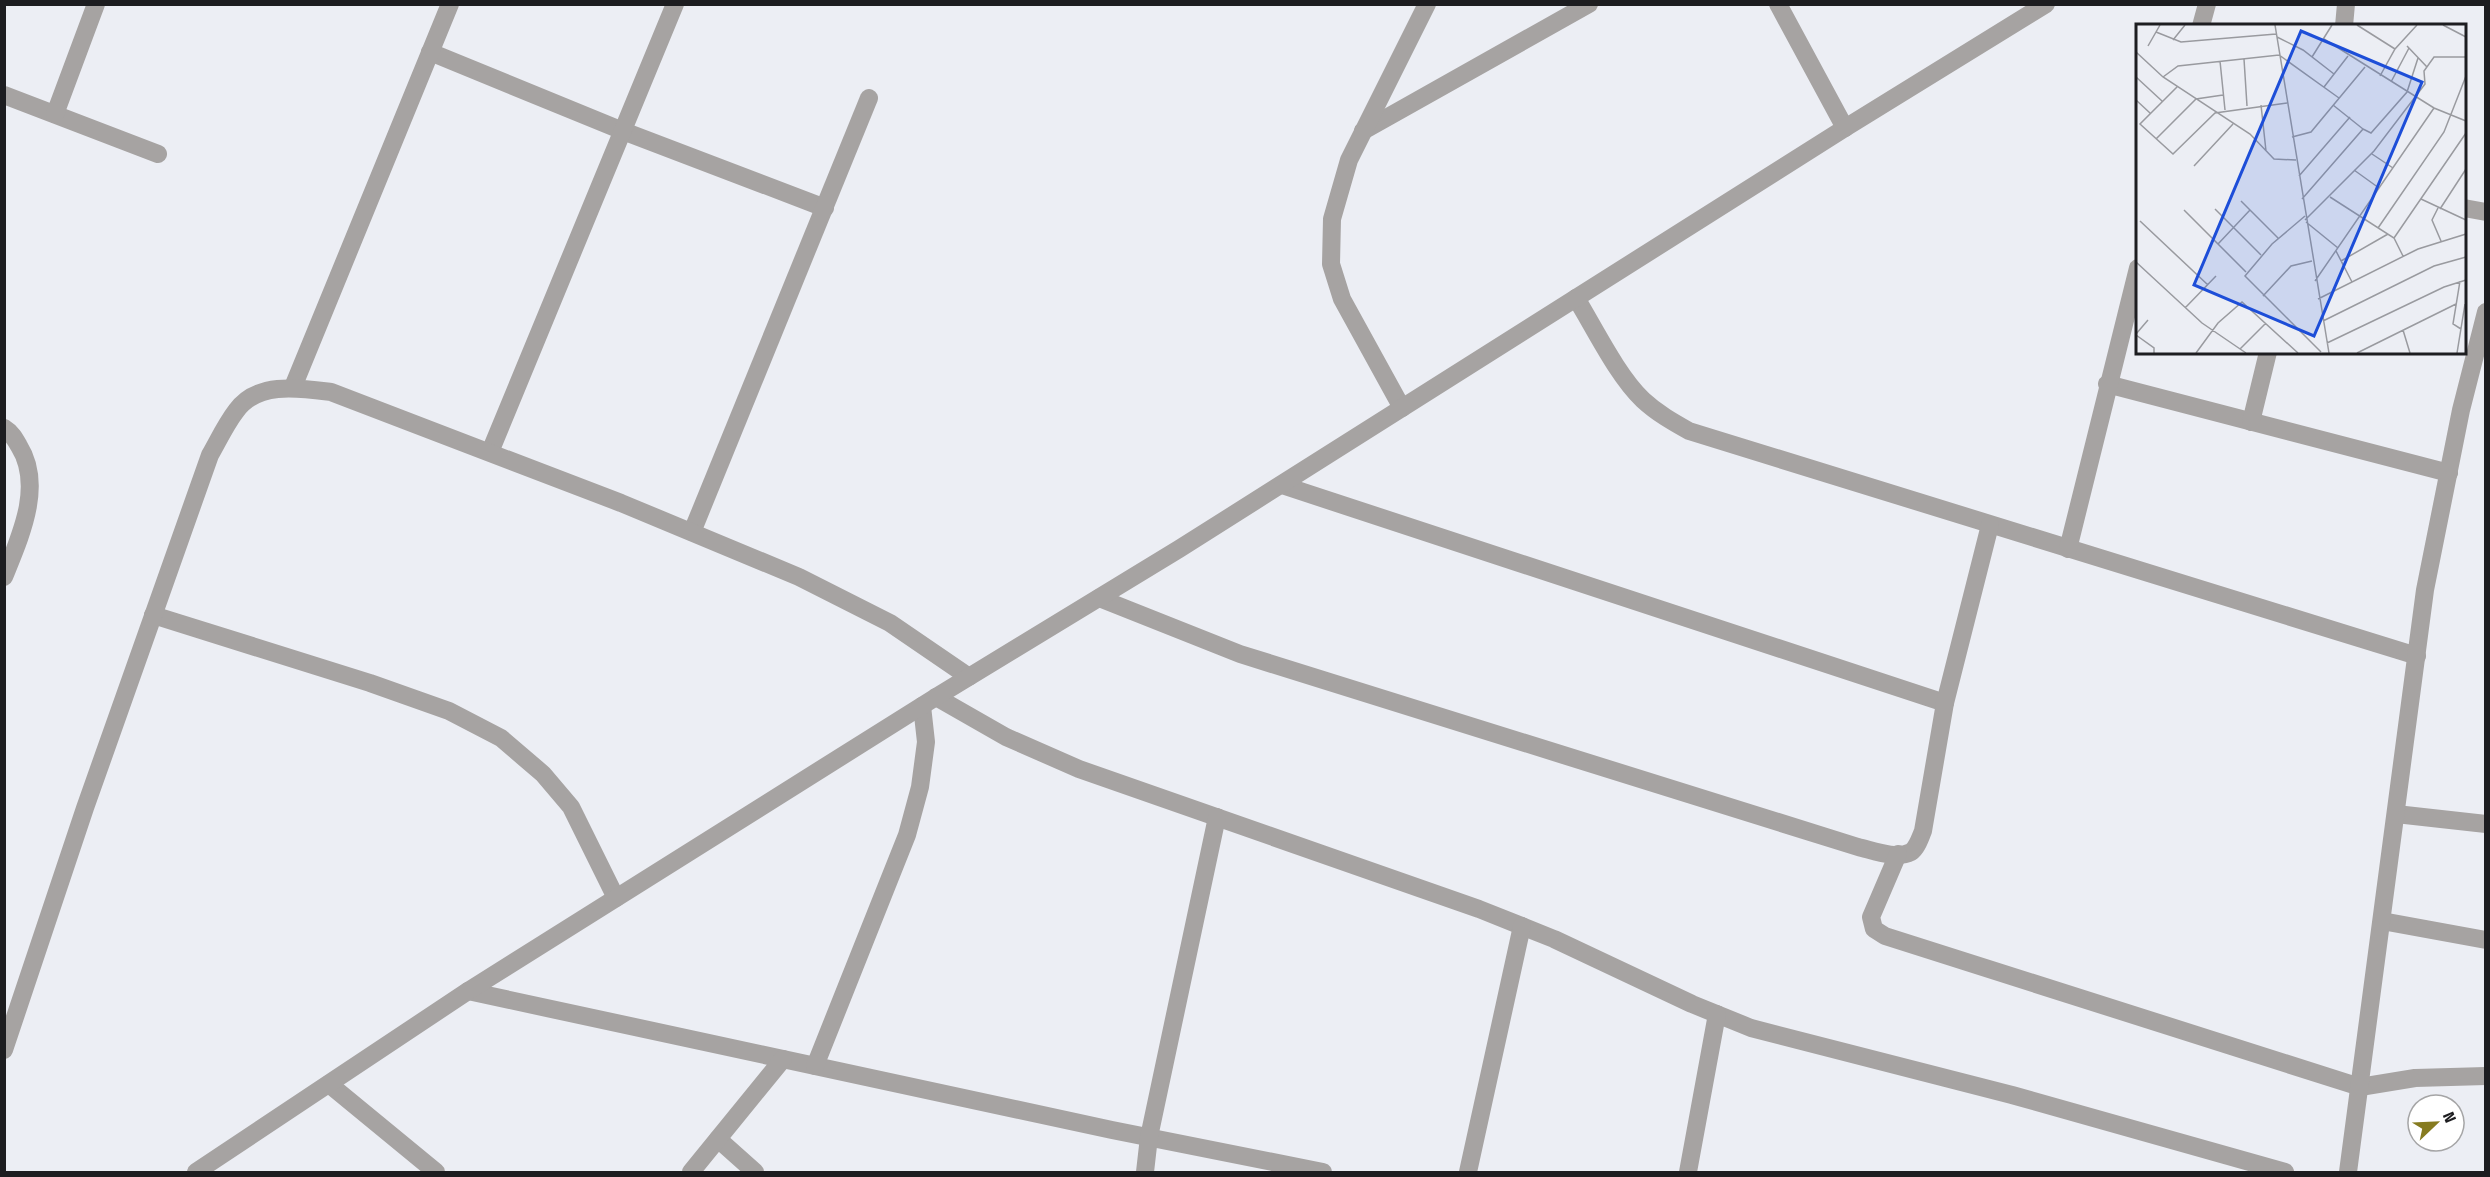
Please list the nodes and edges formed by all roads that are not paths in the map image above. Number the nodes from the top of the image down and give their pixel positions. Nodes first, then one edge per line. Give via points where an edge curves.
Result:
1 (96, 4) edge
2 (450, 4) edge
3 (675, 4) edge
4 (1427, 4) edge
5 (1589, 4) edge
6 (1778, 4) edge
7 (2046, 4) edge
8 (2207, 4) edge
9 (2346, 4) edge
10 (2202, 24) edge
11 (2344, 24) edge
12 (430, 52) junction
13 (4, 95) edge
14 (869, 98) dead end
15 (55, 114) junction
16 (1845, 128) junction
17 (623, 131) junction
18 (1363, 131) junction
19 (158, 154) dead end
20 (825, 208) junction
21 (2466, 208) edge
22 (2486, 212) edge
23 (2136, 275) edge
24 (1576, 298) junction
25 (2486, 312) edge
26 (2268, 354) edge
27 (2107, 384) junction
28 (293, 387) junction
29 (1402, 408) junction
30 (2251, 422) junction
31 (4, 428) edge
32 (490, 452) junction
33 (2449, 473) junction
34 (1282, 484) junction
35 (1990, 525) junction
36 (692, 532) junction
37 (2067, 549) junction
38 (4, 577) edge
39 (1099, 598) junction
40 (153, 615) junction
41 (2417, 656) junction
42 (969, 677) junction
43 (929, 702) junction
44 (1945, 703) junction
45 (2396, 814) junction
46 (1218, 817) junction
47 (2486, 824) edge
48 (1898, 854) junction
49 (616, 898) junction
50 (2382, 921) junction
51 (1522, 926) junction
52 (2486, 940) edge
53 (468, 991) junction
54 (1717, 1014) junction
55 (4, 1050) edge
56 (783, 1059) junction
57 (815, 1066) junction
58 (2486, 1076) edge
59 (329, 1084) junction
60 (2360, 1087) junction
61 (1149, 1137) junction
62 (718, 1139) junction
63 (196, 1173) edge
64 (436, 1173) edge
65 (691, 1173) edge
66 (755, 1173) edge
67 (1145, 1173) edge
68 (1323, 1173) edge
69 (1468, 1173) edge
70 (1688, 1173) edge
71 (2285, 1173) edge
72 (2348, 1173) edge

1 - 15 street
2 - 12 street
3 - 17 street
4 - 18 street
5 - 18 street
6 - 16 street
7 - 16 street
8 - 10 street
9 - 11 street
12 - 17 street
12 - 28 street
13 - 15 street
14 - 20 street
15 - 19 street
16 - 24 street
17 - 20 street
17 - 32 street
18 - 29 street via 1349,160 1332,219 1331,264 1342,299
20 - 36 street
21 - 22 street
23 - 27 street
24 - 29 street
24 - 35 street via 1612,360 1641,399 1689,431
25 - 33 street
26 - 30 street
27 - 30 street
27 - 37 street
28 - 32 street via 331,392
28 - 40 street via 257,393 237,409 210,455
29 - 34 street
30 - 33 street
31 - 38 street via 28,460 30,499 21,536
32 - 36 street
33 - 41 street via 2425,590
34 - 39 street
34 - 44 street
35 - 37 street
35 - 44 street
36 - 42 street via 799,577 890,623
37 - 41 street
39 - 42 street
39 - 48 street via 1251,658 1858,847
40 - 49 street via 449,711 501,738 543,774 571,807
40 - 55 street
41 - 45 street
42 - 43 street
43 - 46 street via 1058,760
43 - 49 street
43 - 57 street via 920,787 907,835
44 - 48 street via 1923,831 1910,852
45 - 47 street
45 - 50 street
46 - 51 street
46 - 61 street
48 - 60 street via 1871,917 1874,929 1885,936
49 - 53 street
50 - 52 street
50 - 60 street
51 - 54 street
51 - 69 street
53 - 56 street
53 - 59 street
54 - 70 street
54 - 71 street via 1752,1028 2012,1095
56 - 57 street
56 - 62 street
57 - 61 street
58 - 60 street via 2415,1078
59 - 63 street
59 - 64 street
60 - 72 street
61 - 67 street
61 - 68 street
62 - 65 street
62 - 66 street

